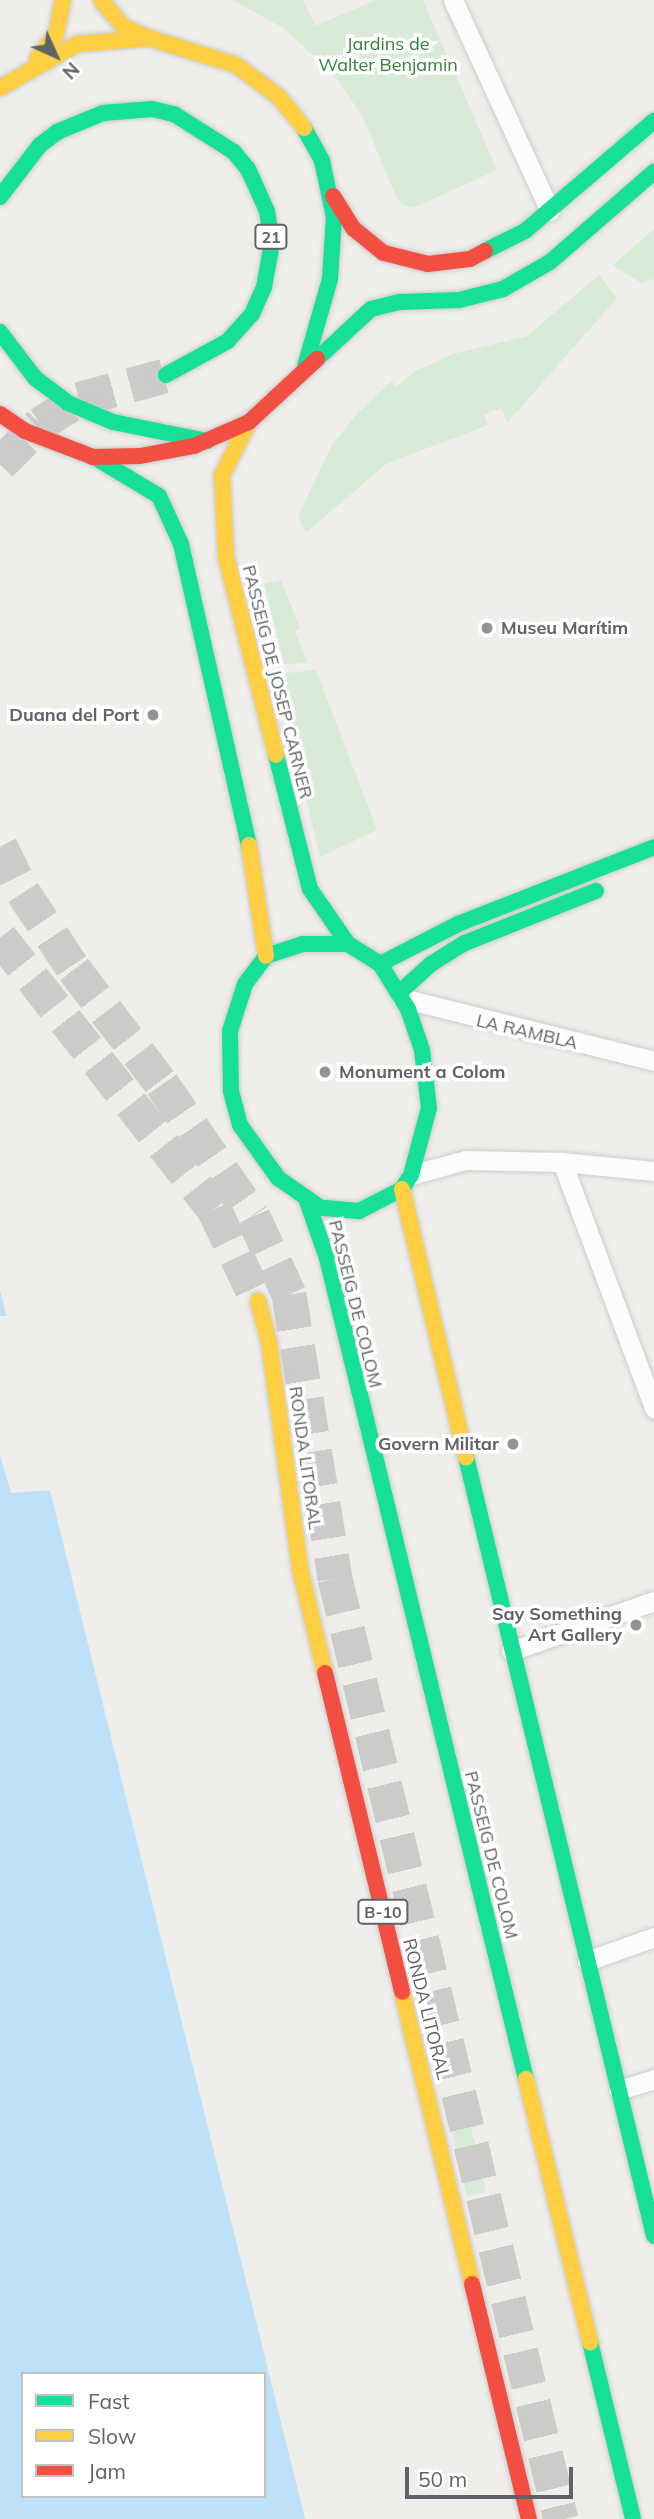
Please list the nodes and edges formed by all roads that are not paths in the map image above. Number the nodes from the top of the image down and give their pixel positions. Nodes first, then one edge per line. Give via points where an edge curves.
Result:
1 (64, 0) edge
2 (101, 0) edge
3 (453, 0) edge
4 (149, 38) junction
5 (28, 68) junction
6 (0, 88) edge
7 (654, 121) edge
8 (654, 172) edge
9 (331, 194) junction
10 (0, 197) edge
11 (550, 211) junction
12 (0, 332) edge
13 (166, 375) tunnel mouth
14 (301, 375) junction
15 (0, 414) edge
16 (249, 422) junction
17 (207, 441) junction
18 (93, 457) junction
19 (654, 848) edge
20 (609, 886) dead end
21 (348, 944) junction
22 (266, 956) junction
23 (380, 964) junction
24 (400, 996) junction
25 (654, 1061) edge
26 (562, 1162) junction
27 (654, 1171) edge
28 (406, 1182) junction
29 (307, 1201) junction
30 (258, 1301) tunnel mouth
31 (654, 1408) edge
32 (654, 1601) edge
33 (511, 1651) junction
34 (654, 1937) edge
35 (587, 1961) junction
36 (654, 2078) edge
37 (619, 2090) junction
38 (654, 2236) edge
39 (529, 2519) edge
40 (633, 2519) edge

1 - 5 main road via 56,35
2 - 4 main road via 124,27
3 - 11 street
4 - 5 main road via 77,44
4 - 9 main road via 209,53 259,80 310,136
5 - 6 main road
7 - 11 main road
8 - 14 main road via 527,277 482,295 371,309
9 - 11 main road via 369,244 400,260 428,264 491,252
9 - 14 main road via 330,279 316,338
10 - 13 main road, 21 via 26,159 57,132 103,113 152,108 195,124 234,152 258,189 271,243 264,287 243,327 212,354
12 - 17 main road via 35,379 68,403 113,422
14 - 16 main road
15 - 18 main road via 25,431
16 - 17 main road
16 - 21 main road, PASSEIG DE JOSEP CARNER via 222,475 226,557 310,889
17 - 18 main road via 180,450
18 - 22 main road via 159,496 181,544 259,889
19 - 23 main road via 457,924
20 - 24 main road via 465,943 431,964
21 - 22 main road via 303,944
21 - 23 main road
22 - 29 main road via 245,984 230,1031 231,1091 256,1152
23 - 24 main road
24 - 25 street, LA RAMBLA
24 - 28 main road via 418,1038 429,1086 425,1133
26 - 27 street
26 - 28 street via 465,1160
26 - 31 street
28 - 29 main road via 359,1211 321,1208
28 - 33 main road
29 - 40 main road, PASSEIG DE COLOM via 327,1258
30 - 39 main road, RONDA LITORAL / B-10 via 269,1342 300,1569
32 - 33 street
33 - 35 main road
34 - 35 street
35 - 37 main road
36 - 37 street
37 - 38 main road

